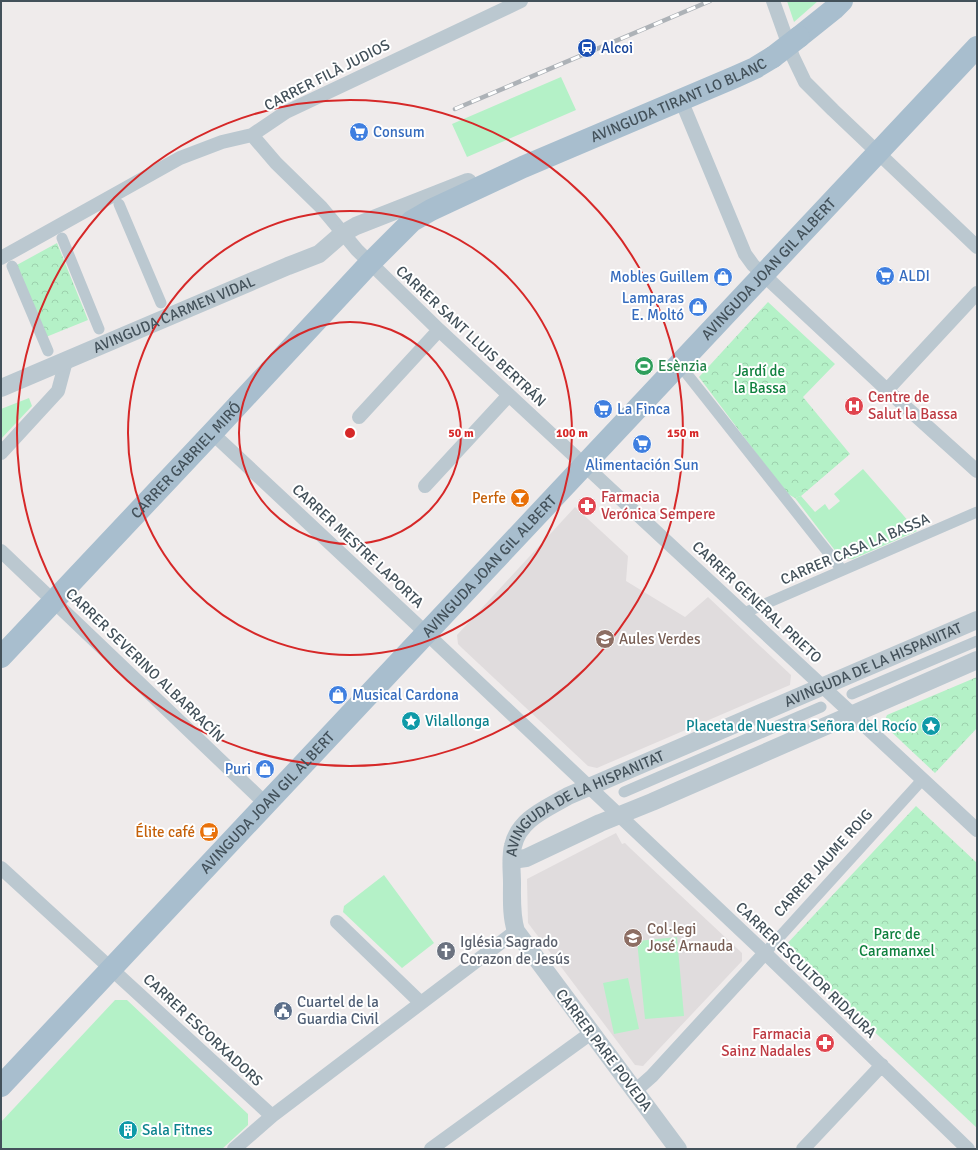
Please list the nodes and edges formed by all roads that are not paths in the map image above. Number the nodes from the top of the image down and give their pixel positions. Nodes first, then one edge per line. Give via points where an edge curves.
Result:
1 (521, 1) edge
2 (773, 1) edge
3 (842, 1) edge
4 (977, 47) edge
5 (681, 100) junction
6 (252, 135) junction
7 (878, 153) junction
8 (546, 157) junction
9 (119, 204) dead end
10 (342, 234) junction
11 (62, 238) dead end
12 (977, 247) edge
13 (6, 262) edge
14 (370, 263) junction
15 (763, 274) junction
16 (977, 293) edge
17 (160, 303) dead end
18 (99, 328) dead end
19 (439, 330) junction
20 (48, 351) dead end
21 (66, 361) junction
22 (679, 364) junction
23 (1, 388) edge
24 (887, 390) junction
25 (509, 395) junction
26 (359, 417) dead end
27 (212, 433) junction
28 (1, 453) edge
29 (584, 465) junction
30 (977, 471) edge
31 (425, 486) dead end
32 (977, 512) edge
33 (1, 551) edge
34 (842, 570) junction
35 (53, 601) junction
36 (744, 613) junction
37 (977, 620) edge
38 (426, 633) junction
39 (977, 641) edge
40 (1, 656) edge
41 (977, 660) edge
42 (823, 686) junction
43 (852, 694) dead end
44 (821, 707) dead end
45 (851, 714) junction
46 (922, 780) junction
47 (589, 787) junction
48 (624, 792) dead end
49 (266, 804) junction
50 (619, 815) junction
51 (977, 830) edge
52 (512, 860) junction
53 (1, 868) edge
54 (337, 922) dead end
55 (516, 931) junction
56 (765, 953) junction
57 (112, 968) junction
58 (421, 1003) junction
59 (591, 1033) junction
60 (882, 1065) junction
61 (1, 1086) edge
62 (635, 1091) junction
63 (272, 1116) junction
64 (234, 1149) edge
65 (431, 1149) edge
66 (678, 1149) edge
67 (803, 1149) edge
68 (968, 1149) edge

1 - 6 street, CARRER FILÀ JUDIOS via 286,112
2 - 7 street via 805,82
3 - 5 main road, AVINGUDA TIRANT LO BLANC, bridge via 773,57 755,68
4 - 7 main road, AVINGUDA JOAN GIL ALBERT
5 - 8 main road, AVINGUDA TIRANT LO BLANC
5 - 15 street via 745,254 752,265
6 - 10 street, CARRER SANT LLUIS BERTRÁN via 276,163 321,207
6 - 13 street, CARRER FILÀ JUDIOS via 222,142 180,158
7 - 12 street
7 - 15 main road, AVINGUDA JOAN GIL ALBERT
8 - 10 street, AVINGUDA TIRANT LO BLANC via 514,162
8 - 14 main road, AVINGUDA TIRANT LO BLANC via 419,216
9 - 17 street
10 - 14 street, CARRER SANT LLUIS BERTRÁN
10 - 21 street, AVINGUDA CARMEN VIDAL via 319,254
11 - 18 street
13 - 20 street
14 - 19 street, CARRER SANT LLUIS BERTRÁN
14 - 27 main road, CARRER GABRIEL MIRÓ
15 - 22 main road, AVINGUDA JOAN GIL ALBERT
15 - 24 street
16 - 24 street
19 - 25 street, CARRER SANT LLUIS BERTRÁN
19 - 26 street
21 - 23 street, AVINGUDA CARMEN VIDAL
21 - 28 street via 58,391
22 - 29 main road, AVINGUDA JOAN GIL ALBERT
22 - 34 street
24 - 30 street
25 - 29 street, CARRER SANT LLUIS BERTRÁN
25 - 31 street
27 - 35 main road, CARRER GABRIEL MIRÓ
27 - 38 street, CARRER MESTRE LAPORTA
29 - 36 street, CARRER GENERAL PRIETO
29 - 38 main road, AVINGUDA JOAN GIL ALBERT
32 - 34 street, CARRER CASA LA BASSA
33 - 35 street, CARRER SEVERINO ALBARRACÍN
34 - 36 street, CARRER CASA LA BASSA
35 - 40 main road, CARRER GABRIEL MIRÓ
35 - 49 street, CARRER SEVERINO ALBARRACÍN
36 - 42 street, CARRER GENERAL PRIETO
37 - 42 street, AVINGUDA DE LA HISPANITAT
38 - 47 street, CARRER MESTRE LAPORTA
38 - 49 main road, AVINGUDA JOAN GIL ALBERT
39 - 43 street, AVINGUDA DE LA HISPANITAT
41 - 45 street, AVINGUDA DE LA HISPANITAT
42 - 45 street, CARRER GENERAL PRIETO
42 - 47 street, AVINGUDA DE LA HISPANITAT
44 - 48 street, AVINGUDA DE LA HISPANITAT
45 - 46 street, CARRER GENERAL PRIETO
45 - 50 street, AVINGUDA DE LA HISPANITAT
46 - 51 street, CARRER GENERAL PRIETO
46 - 56 street, CARRER JAUME ROIG
47 - 50 street, CARRER MESTRE LAPORTA
47 - 52 street, AVINGUDA DE LA HISPANITAT via 568,796 527,822 519,830
49 - 57 main road, AVINGUDA JOAN GIL ALBERT
50 - 52 street, AVINGUDA DE LA HISPANITAT via 526,858
50 - 56 street, CARRER ESCULTOR RIDAURA
52 - 55 street, CARRER PARE POVEDA via 512,915
53 - 57 street, CARRER ESCORXADORS
54 - 58 street
55 - 58 street
55 - 59 street, CARRER PARE POVEDA
56 - 60 street, CARRER ESCULTOR RIDAURA
56 - 62 street, CARRER JAUME ROIG via 652,1076
57 - 61 main road, AVINGUDA JOAN GIL ALBERT
57 - 63 street, CARRER ESCORXADORS
58 - 63 street
59 - 62 street, CARRER PARE POVEDA
59 - 65 street
60 - 67 street
60 - 68 street, CARRER ESCULTOR RIDAURA
62 - 66 street, CARRER PARE POVEDA
63 - 64 street

